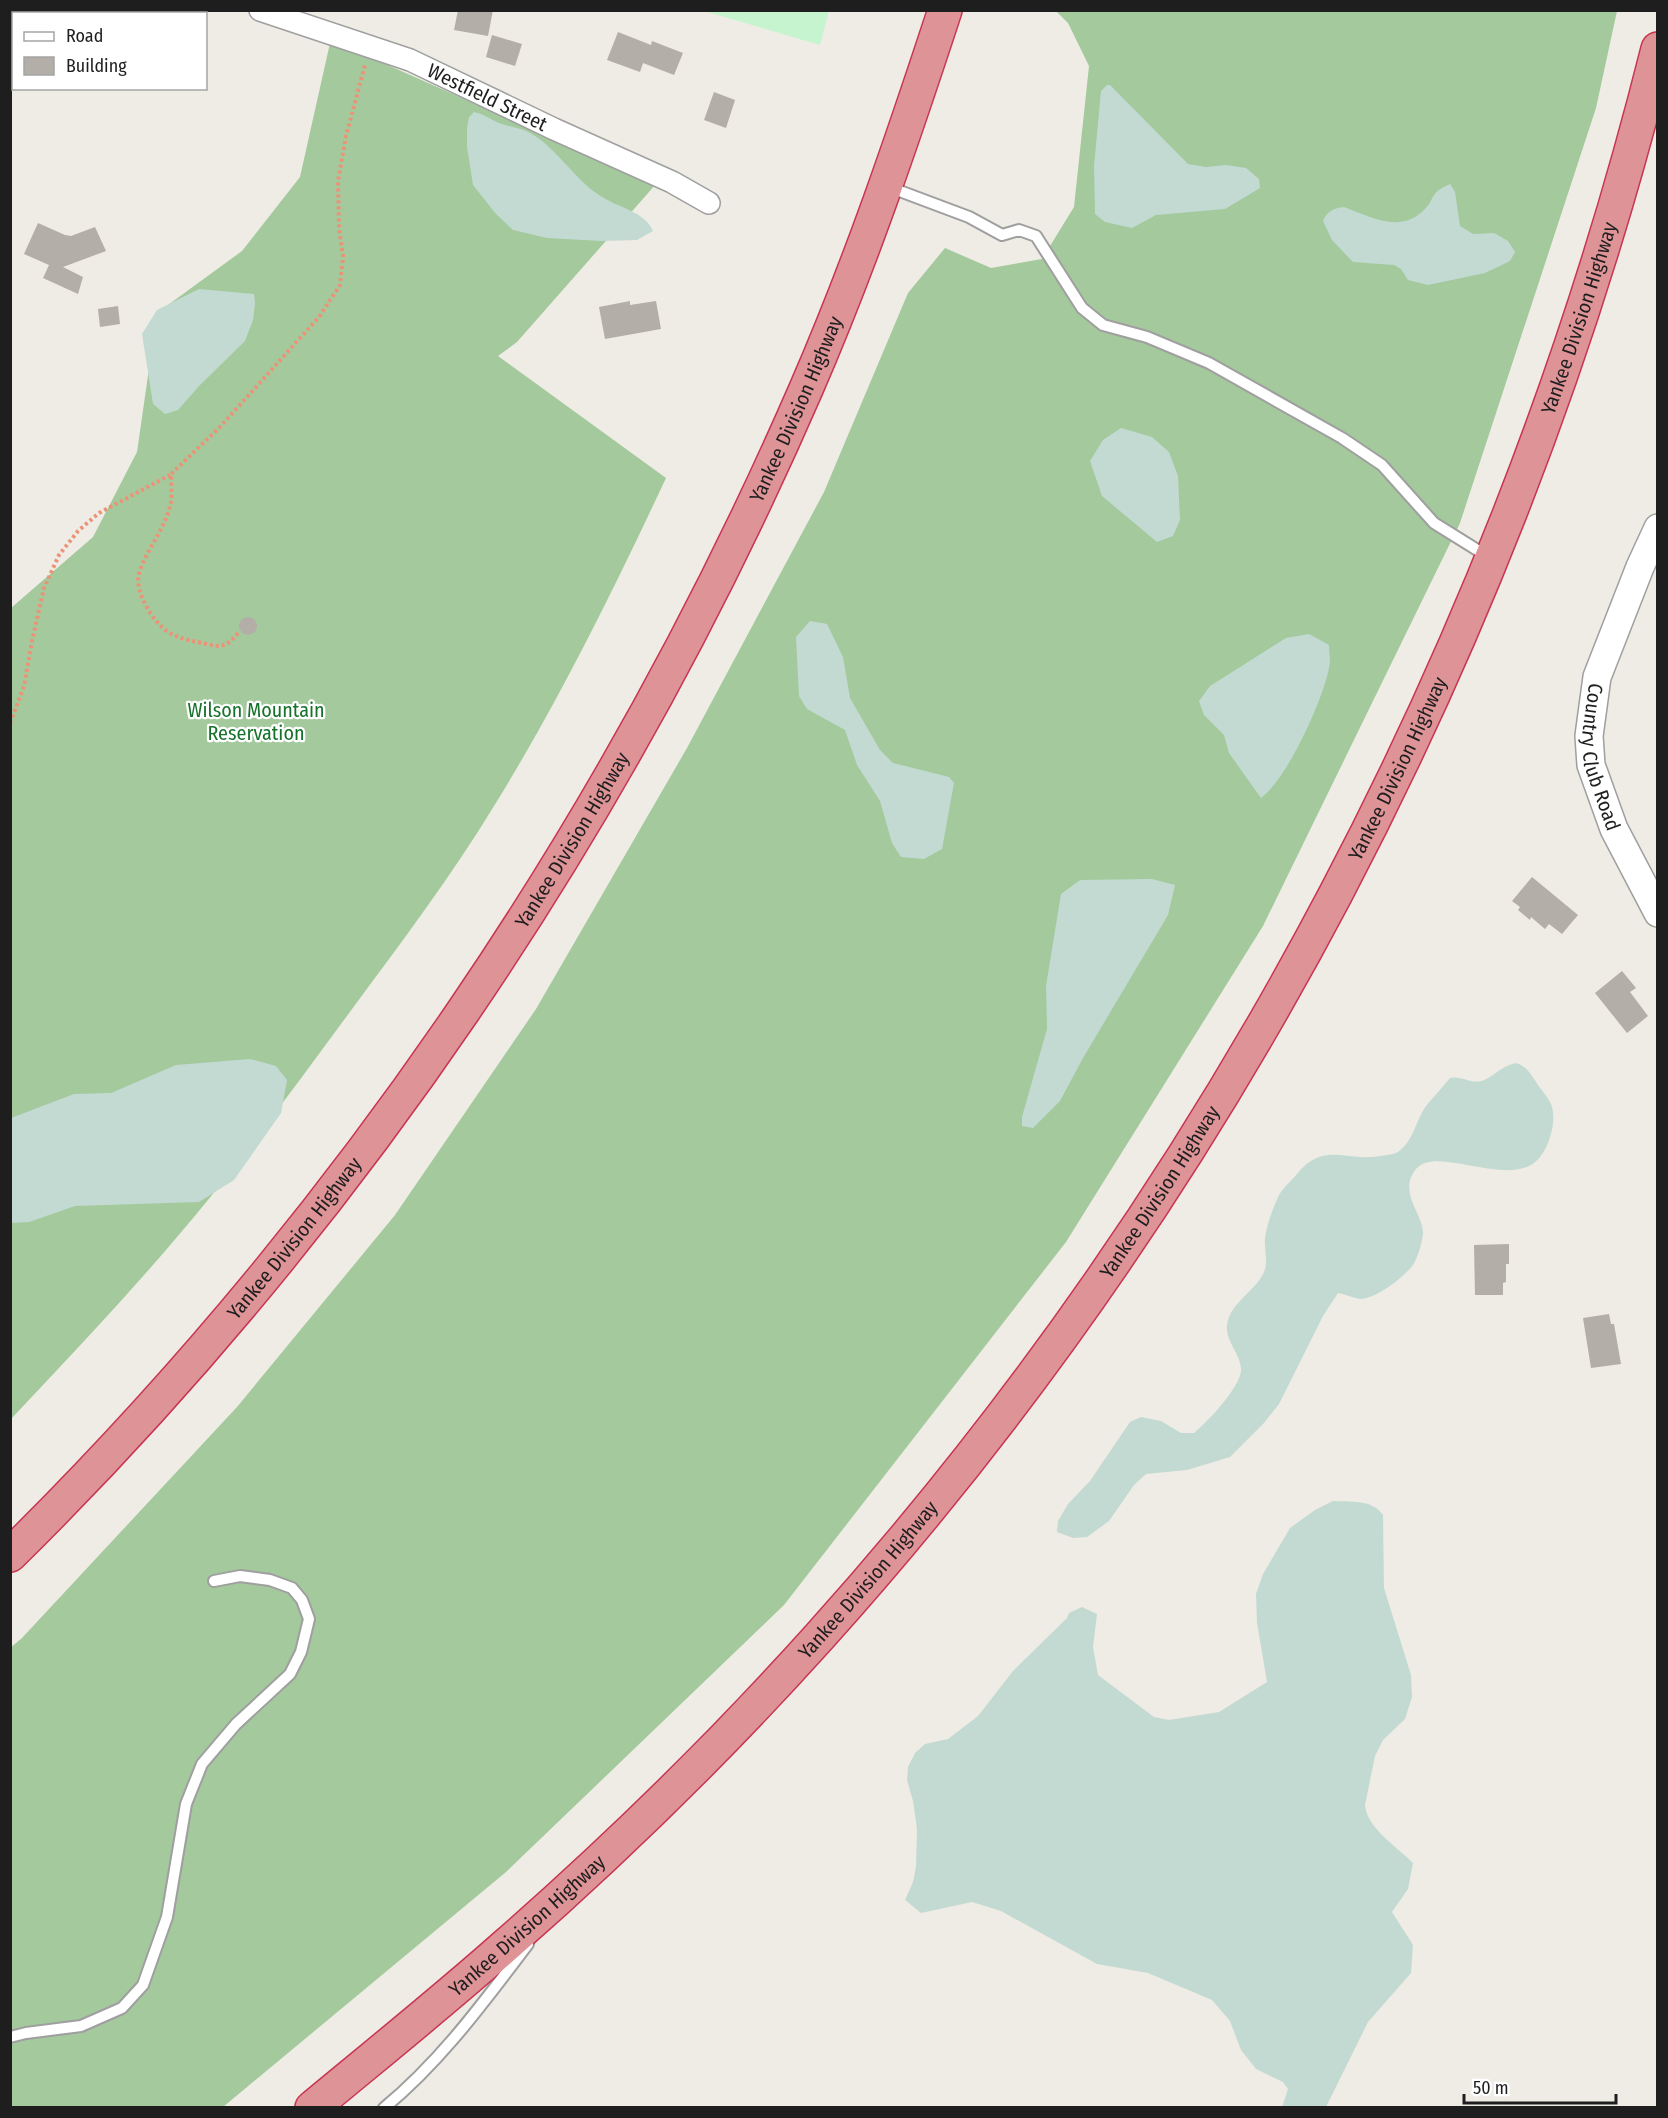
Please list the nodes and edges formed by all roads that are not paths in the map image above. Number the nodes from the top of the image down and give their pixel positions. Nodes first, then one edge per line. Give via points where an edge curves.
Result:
1 (260, 10) edge
2 (945, 10) edge
3 (1658, 49) edge
4 (886, 186) junction
5 (709, 203) dead end
6 (1658, 528) edge
7 (1492, 560) junction
8 (1658, 913) edge
9 (10, 1555) edge
10 (214, 1581) dead end
11 (575, 1884) junction
12 (539, 1930) dead end
13 (532, 1939) dead end
14 (10, 2037) edge
15 (312, 2108) edge
16 (384, 2108) edge

1 - 5 street, Westfield Street via 410,60
2 - 4 highway, Yankee Division Highway
3 - 7 highway, Yankee Division Highway via 1624,178 1580,320
4 - 7 lane via 969,217 1002,235 1019,230 1036,236 1082,308 1103,325 1147,337 1209,363 1342,438 1382,465 1434,523
4 - 9 highway, Yankee Division Highway via 805,392 707,601 620,762 511,941 353,1166 250,1294 135,1427
6 - 8 street, Country Club Road via 1597,677 1589,736 1591,765 1614,830
7 - 11 highway, Yankee Division Highway via 1397,774 1317,932 1223,1094 1122,1251 1013,1402 845,1608 704,1759
10 - 14 lane via 240,1576 292,1588 309,1619 301,1652 290,1674 236,1724 202,1764 186,1804 167,1917 143,1985 122,2008 81,2026
11 - 12 lane
11 - 15 highway, Yankee Division Highway
13 - 16 lane via 429,2067

